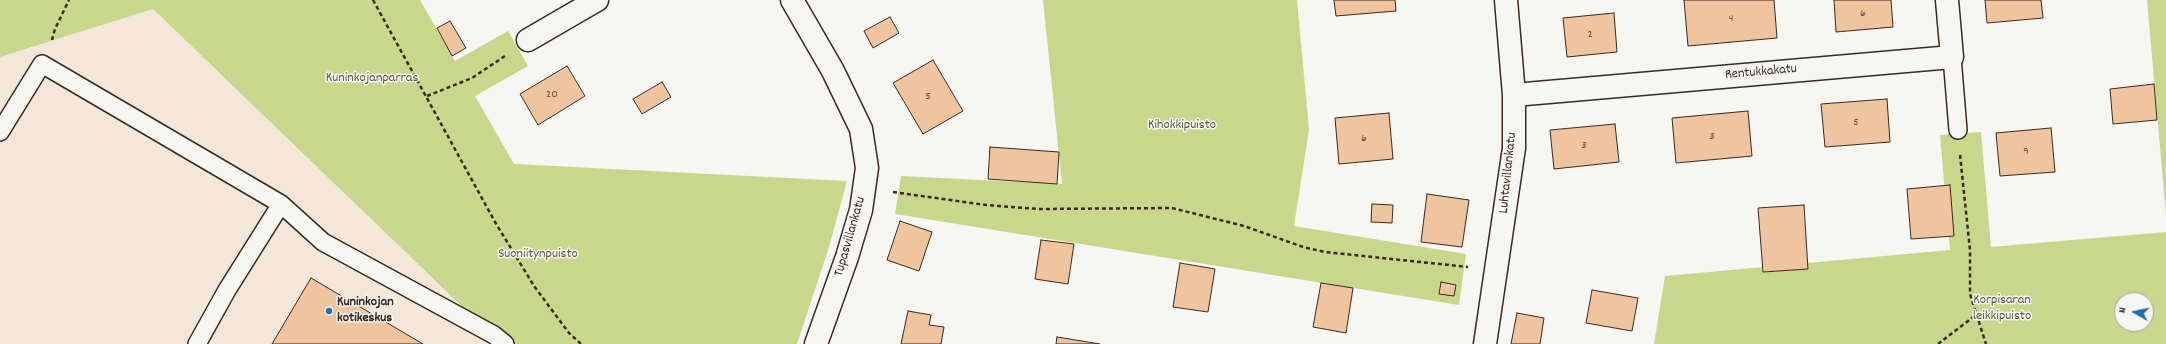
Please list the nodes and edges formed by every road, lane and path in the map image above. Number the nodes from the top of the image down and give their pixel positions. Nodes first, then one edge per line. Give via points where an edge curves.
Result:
1 (69, 0) edge
2 (373, 0) edge
3 (598, 0) edge
4 (792, 0) edge
5 (1506, 0) edge
6 (1947, 0) edge
7 (528, 40) joint
8 (1952, 57) junction
9 (45, 66) junction
10 (1514, 95) junction
11 (427, 96) junction
12 (1958, 130) joint
13 (0, 132) edge
14 (865, 189) junction
15 (281, 204) junction
16 (1496, 270) junction
17 (1977, 314) junction
18 (197, 344) edge
19 (505, 344) edge
20 (581, 344) edge
21 (816, 344) edge
22 (1485, 344) edge
23 (1938, 344) edge
24 (1986, 344) edge

1 - 9 path via 55,29
2 - 11 path
3 - 7 street
4 - 14 street, Tupasvillankatu via 833,71 861,129 867,168
5 - 10 street, Luhtavillankatu
6 - 8 street
7 - 11 path via 472,78
8 - 10 street, Rentukkakatu
8 - 12 lane
9 - 13 lane via 42,64
9 - 15 lane
10 - 16 street, Luhtavillankatu via 1514,148
11 - 20 path via 495,222 534,286 569,333
12 - 17 path via 1970,250 1970,294
14 - 16 path via 1038,209 1172,208 1244,226 1325,252
14 - 21 street, Tupasvillankatu via 849,250
15 - 18 lane via 227,290
15 - 19 lane via 324,242 494,335
16 - 22 street, Luhtavillankatu
17 - 23 path
17 - 24 path

